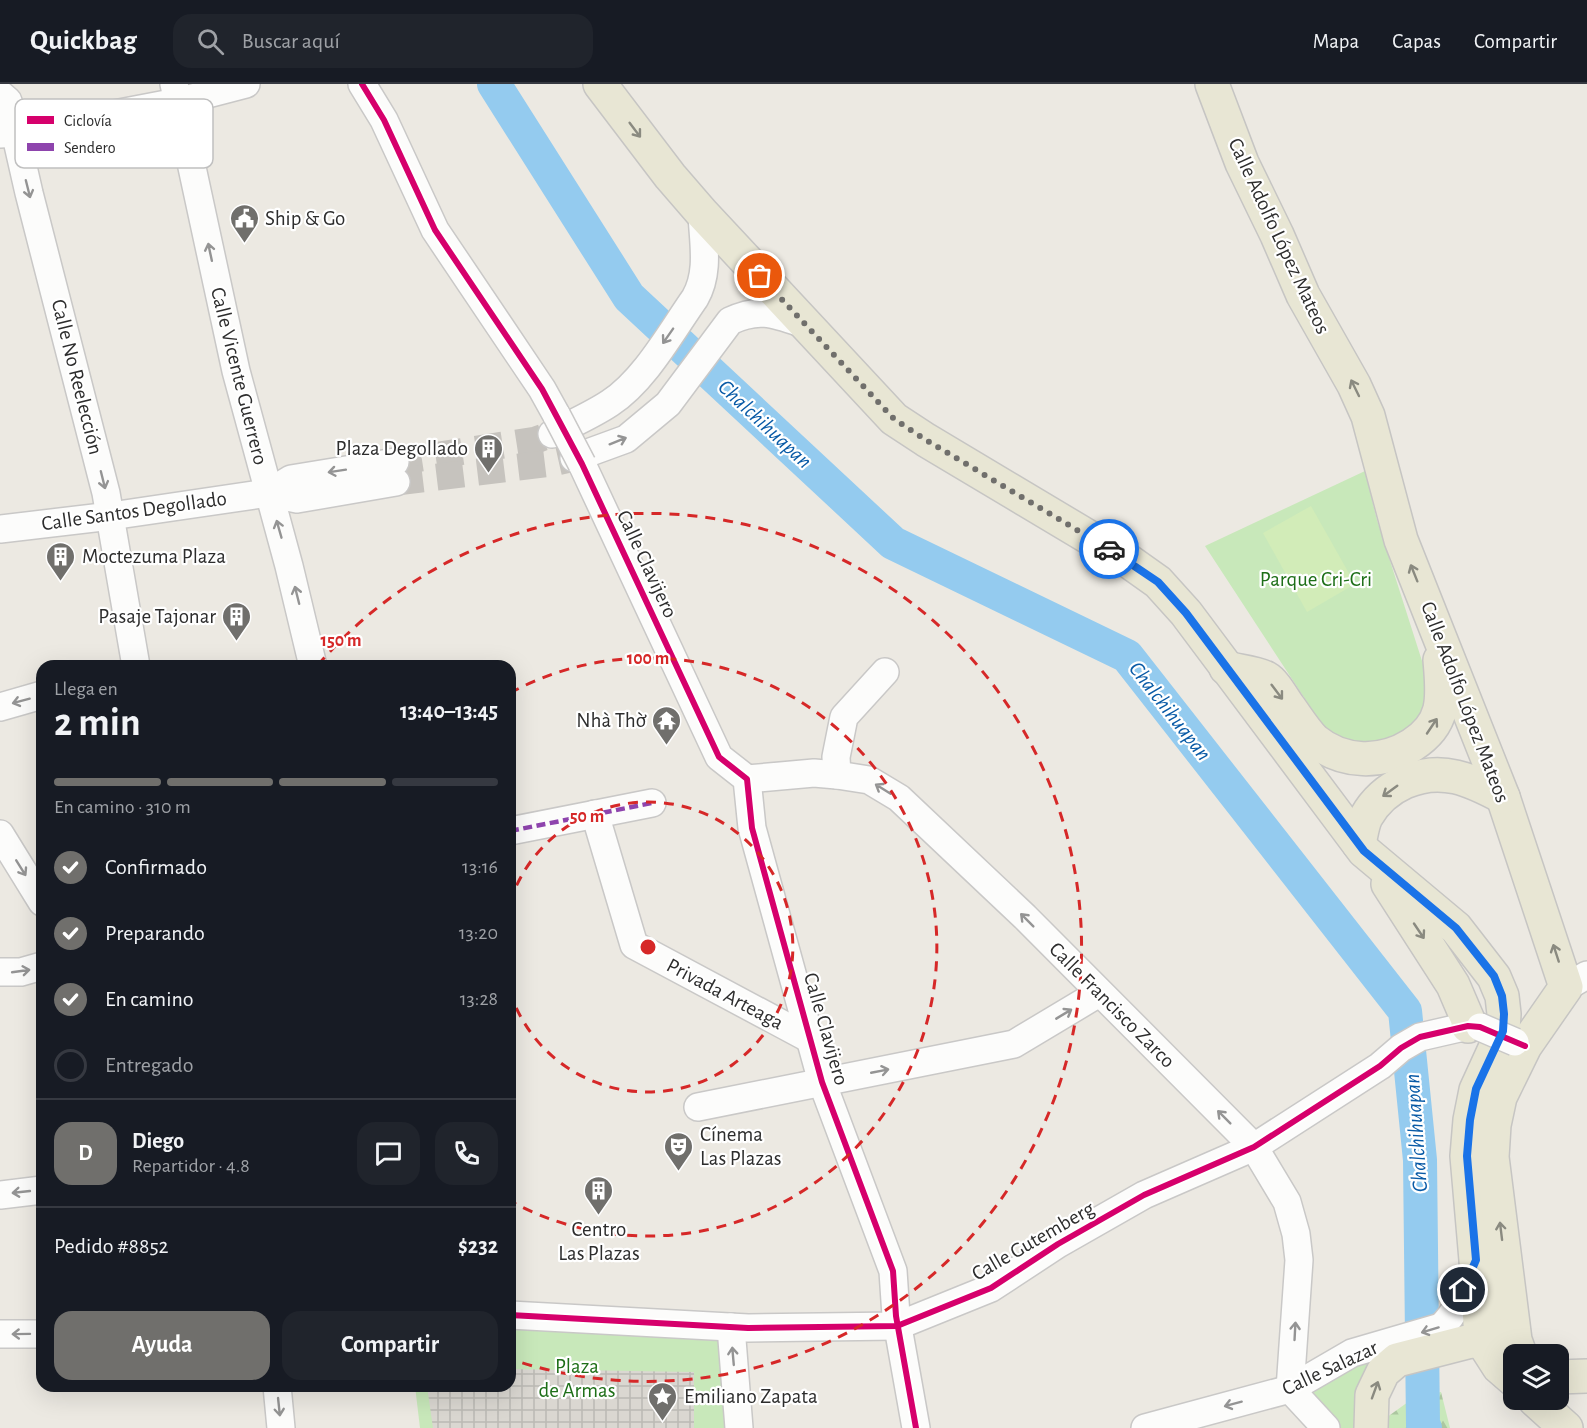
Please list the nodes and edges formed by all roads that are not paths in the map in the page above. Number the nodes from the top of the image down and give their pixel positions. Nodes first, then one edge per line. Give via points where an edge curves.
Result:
1 (246, 84) edge
2 (362, 84) edge
3 (600, 84) edge
4 (1212, 84) edge
5 (175, 93) edge
6 (0, 94) edge
7 (150, 99) edge
8 (7, 133) edge
9 (15, 162) edge
10 (17, 168) edge
11 (191, 168) edge
12 (702, 213) junction
13 (804, 324) junction
14 (555, 425) junction
15 (578, 461) junction
16 (395, 472) tunnel mouth
17 (268, 493) junction
18 (111, 516) junction
19 (0, 529) edge
20 (1437, 630) junction
21 (135, 660) edge
22 (312, 660) edge
23 (1226, 668) junction
24 (885, 672) dead end
25 (36, 697) edge
26 (0, 706) edge
27 (1329, 751) junction
28 (837, 775) junction
29 (747, 779) junction
30 (1503, 797) junction
31 (652, 803) dead end
32 (1328, 804) junction
33 (595, 814) junction
34 (516, 830) edge
35 (0, 834) edge
36 (1362, 847) junction
37 (36, 892) edge
38 (36, 968) edge
39 (0, 972) edge
40 (1576, 981) edge
41 (1099, 993) junction
42 (1467, 1027) junction
43 (810, 1039) junction
44 (1520, 1044) junction
45 (822, 1082) junction
46 (698, 1107) dead end
47 (1254, 1147) junction
48 (36, 1191) edge
49 (0, 1194) edge
50 (1476, 1260) junction
51 (516, 1315) edge
52 (897, 1326) junction
53 (731, 1327) junction
54 (36, 1334) edge
55 (0, 1335) edge
56 (1474, 1340) junction
57 (1517, 1344) edge
58 (1395, 1350) junction
59 (1503, 1370) edge
60 (1569, 1377) edge
61 (1587, 1377) edge
62 (1290, 1389) junction
63 (278, 1392) edge
64 (1546, 1410) edge
65 (281, 1428) edge
66 (739, 1428) edge
67 (916, 1428) edge
68 (1145, 1428) edge
69 (1326, 1428) edge
70 (1371, 1428) edge
71 (1566, 1428) edge

1 - 5 street
2 - 14 street, Calle Clavijero via 384,120 435,230 542,389
3 -> 12 main road
20 -> 4 main road, Calle Adolfo López Mateos via 1401,540 1368,416 1303,296 1242,163
5 - 7 street
6 - 8 street, Calle No Reelección via 8,101
8 -> 9 street, Calle No Reelección
10 -> 18 street, Calle No Reelección
17 -> 11 street, Calle Vicente Guerrero via 236,371
12 - 13 main road
12 -> 14 street via 702,286 642,373 610,403
15 -> 13 street via 626,439 668,404 730,321 758,312
13 - 23 main road via 894,419 1158,582
14 - 15 street, Calle Clavijero, bridge
15 - 29 street, Calle Clavijero via 719,757
16 - 17 street, Calle Santos Degollado via 291,479
17 - 18 street, Calle Santos Degollado
22 -> 17 street, Calle Vicente Guerrero
18 - 19 street, Calle Santos Degollado
18 - 21 street, Calle No Reelección
27 -> 20 main road via 1363,759 1384,758 1424,737 1437,719 1443,699
20 - 30 main road, Calle Adolfo López Mateos
23 -> 27 main road via 1267,679 1313,738
23 - 32 main road
24 - 28 street via 844,717 836,757
25 -> 26 street
27 - 32 main road
28 - 29 street, Calle Francisco Zarco via 814,773
41 -> 28 street, Calle Francisco Zarco via 899,798 869,780
29 - 43 street, Calle Clavijero via 752,828
30 -> 36 main road via 1457,777 1417,777 1394,787 1380,799 1365,819
40 -> 30 main road, Calle Adolfo López Mateos
31 - 33 street
32 - 36 main road
33 - 34 street
33 - 43 street, Privada Arteaga via 634,945
35 -> 37 street
36 -> 42 main road via 1453,985 1468,1020
36 - 50 main road via 1456,928 1494,976 1502,996 1503,1031 1476,1089 1470,1120 1467,1156
39 -> 38 street
40 - 44 main road, Calle Adolfo López Mateos
45 -> 41 street via 1014,1044
47 -> 41 street, Calle Francisco Zarco
42 - 44 street, bridge
42 - 47 street, Calle Gutemberg via 1420,1037
43 - 45 street, Calle Clavijero
57 -> 44 main road, Calle Adolfo López Mateos via 1492,1157 1500,1097
45 - 46 street
45 - 52 street, Calle Clavijero via 893,1271
47 - 52 street, Calle Gutemberg via 1144,1196 1058,1244 991,1288
62 -> 47 street, Calle Francisco Zarco via 1299,1260 1296,1234 1287,1203
48 -> 49 street
50 - 56 main road
50 -> 58 street, Calle Salazar via 1447,1321
51 - 53 street, Calle Gutemberg
52 - 53 street, Calle Gutemberg
52 - 67 street, Calle Clavijero
66 -> 53 street
54 -> 55 street
56 - 57 main road
56 - 58 main road
56 - 59 main road
58 - 62 street, Calle Salazar via 1352,1353
70 -> 58 main road via 1372,1395
60 - 61 main road
62 -> 68 street, Calle Salazar
62 - 69 street
63 -> 65 street
64 - 71 main road

